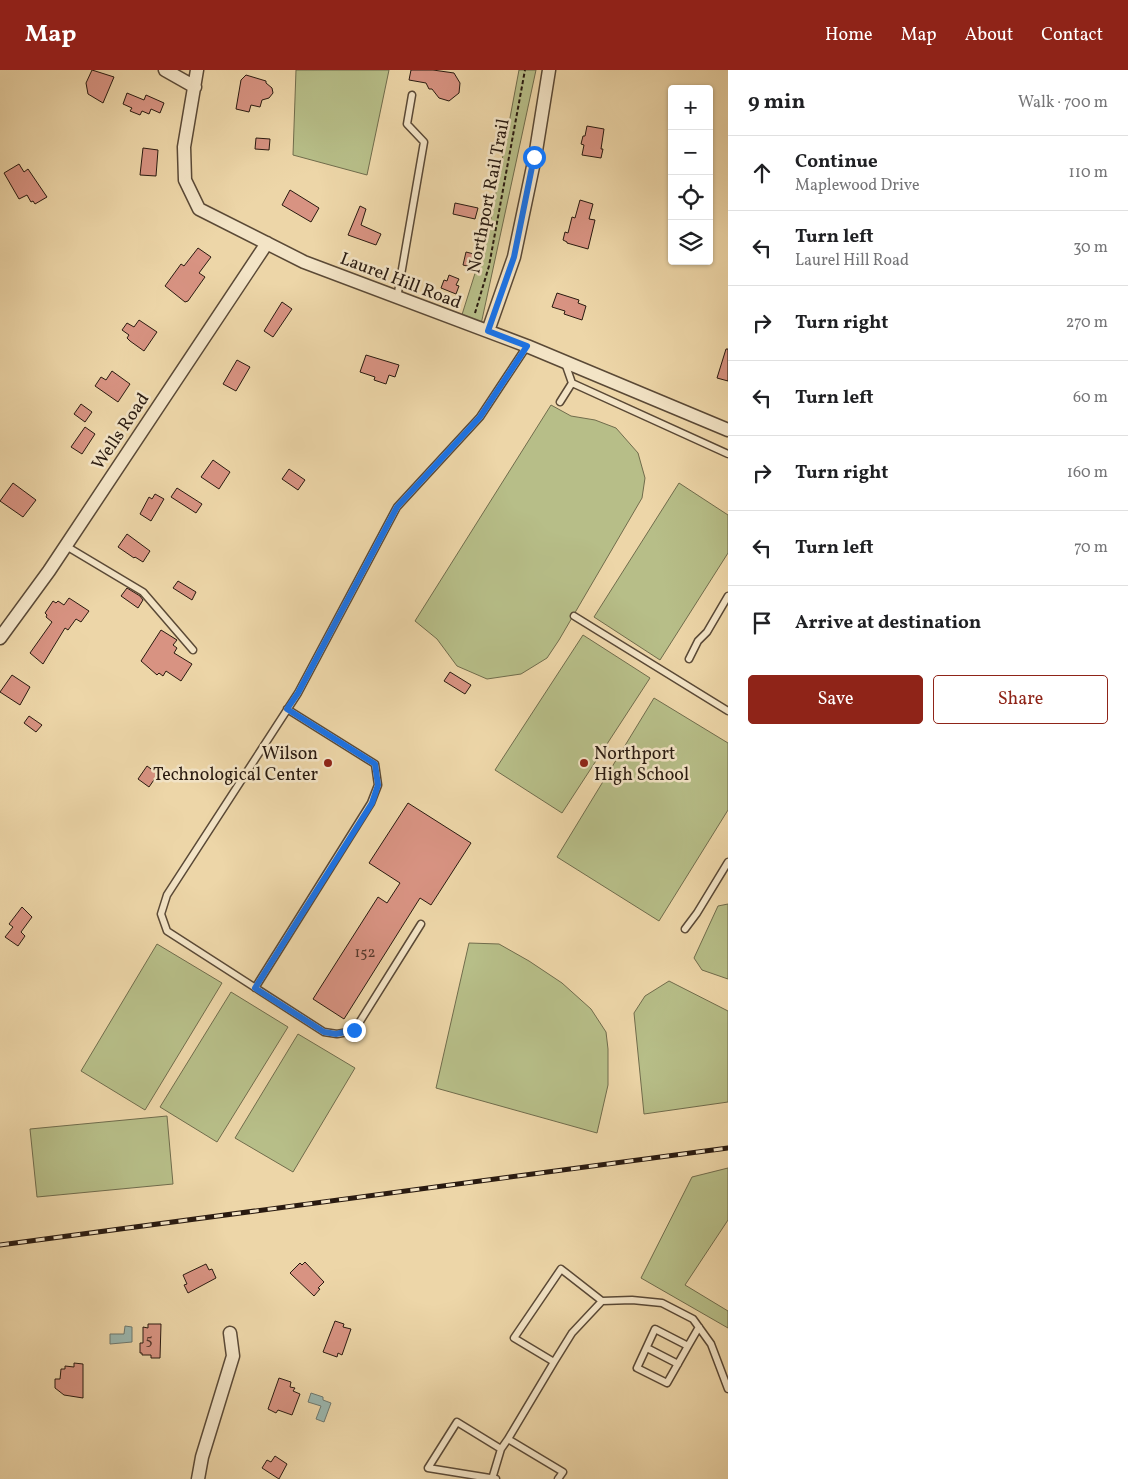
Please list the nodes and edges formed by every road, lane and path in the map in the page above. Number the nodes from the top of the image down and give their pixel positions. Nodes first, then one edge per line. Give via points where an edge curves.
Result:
1 (165, 70) edge
2 (198, 70) edge
3 (526, 70) edge
4 (549, 70) edge
5 (194, 87) junction
6 (412, 95) dead end
7 (267, 243) junction
8 (397, 298) junction
9 (471, 325) junction
10 (488, 331) junction
11 (527, 346) junction
12 (565, 362) junction
13 (572, 383) junction
14 (560, 402) dead end
15 (728, 430) edge
16 (728, 454) edge
17 (66, 546) junction
18 (728, 596) edge
19 (574, 616) dead end
20 (0, 638) edge
21 (192, 650) dead end
22 (688, 659) dead end
23 (287, 709) junction
24 (728, 711) edge
25 (728, 862) edge
26 (422, 924) dead end
27 (685, 929) dead end
28 (255, 988) junction
29 (602, 1301) junction
30 (699, 1327) junction
31 (230, 1333) dead end
32 (688, 1346) junction
33 (647, 1348) junction
34 (554, 1362) junction
35 (678, 1364) junction
36 (728, 1389) edge
37 (508, 1439) junction
38 (501, 1449) junction
39 (198, 1479) edge
40 (494, 1479) edge
41 (558, 1479) edge

1 - 5 street
2 - 5 street, Laurel Hill Road
3 - 9 path, Northport Rail Trail via 489,266
4 - 10 street via 514,257
5 - 7 street, Laurel Hill Road via 184,147 185,180 199,209
6 - 8 lane via 407,124 424,142
7 - 8 street, Laurel Hill Road via 304,262
7 - 17 street, Wells Road
8 - 9 street, Laurel Hill Road
9 - 10 street, Laurel Hill Road
10 - 11 street, Laurel Hill Road
11 - 12 street, Laurel Hill Road
11 - 23 lane via 480,417 397,507
12 - 13 lane
12 - 15 street, Laurel Hill Road
13 - 14 lane
13 - 16 lane
17 - 20 street, Wells Road
17 - 21 lane via 144,592
18 - 22 lane
19 - 24 lane
23 - 28 lane via 375,764 378,785 372,803
23 - 28 lane via 166,895 161,914 167,931
25 - 27 lane
26 - 28 lane via 354,1030 336,1034 324,1032
29 - 30 lane via 662,1303 693,1319
29 - 34 lane via 572,1333
29 - 34 lane via 561,1269 514,1338
30 - 32 lane
30 - 36 lane via 711,1344
31 - 39 street via 234,1356
32 - 33 lane via 655,1329
32 - 35 lane
33 - 35 lane
33 - 35 lane via 637,1368 666,1384
34 - 37 lane
37 - 38 lane
37 - 41 lane via 562,1472
38 - 40 lane
38 - 40 lane via 457,1422 428,1468

